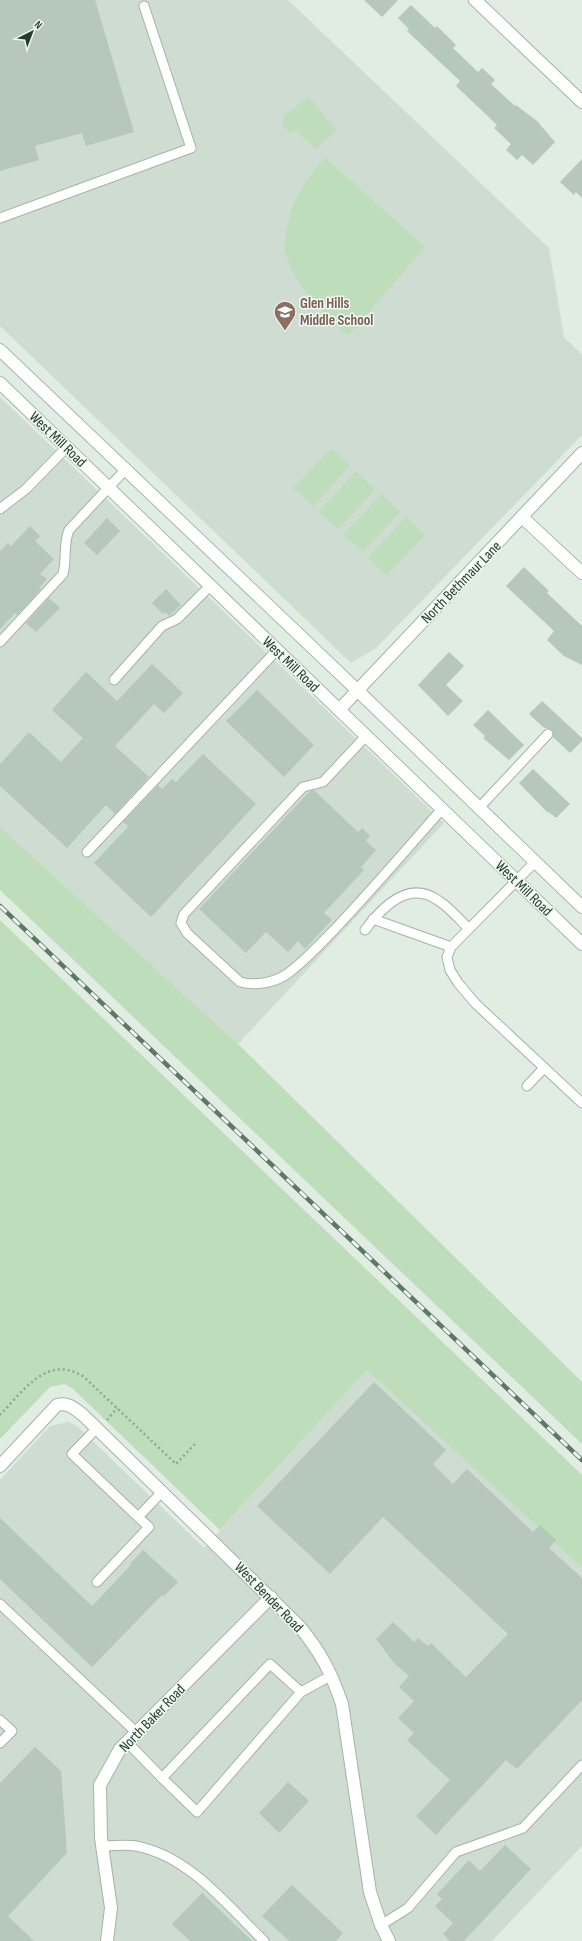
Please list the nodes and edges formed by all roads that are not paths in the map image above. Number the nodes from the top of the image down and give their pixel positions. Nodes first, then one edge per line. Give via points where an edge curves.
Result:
1 (475, 0) edge
2 (144, 6) dead end
3 (582, 102) edge
4 (0, 218) edge
5 (0, 350) edge
6 (0, 383) edge
7 (67, 447) junction
8 (582, 453) edge
9 (125, 470) junction
10 (108, 487) junction
11 (0, 508) edge
12 (522, 517) junction
13 (582, 573) edge
14 (210, 586) junction
15 (0, 642) edge
16 (277, 650) junction
17 (114, 680) dead end
18 (357, 690) junction
19 (339, 710) junction
20 (548, 734) dead end
21 (366, 736) junction
22 (479, 808) junction
23 (442, 809) junction
24 (87, 852) dead end
25 (535, 862) junction
26 (517, 881) junction
27 (582, 907) edge
28 (373, 918) junction
29 (468, 928) junction
30 (365, 930) dead end
31 (582, 944) edge
32 (450, 947) junction
33 (544, 1068) junction
34 (527, 1086) dead end
35 (582, 1103) edge
36 (97, 1428) junction
37 (0, 1466) edge
38 (162, 1491) junction
39 (138, 1517) junction
40 (97, 1582) dead end
41 (271, 1597) junction
42 (0, 1604) edge
43 (332, 1675) junction
44 (302, 1692) junction
45 (0, 1720) edge
46 (136, 1732) junction
47 (127, 1742) junction
48 (0, 1743) edge
49 (582, 1765) edge
50 (162, 1778) junction
51 (102, 1846) junction
52 (381, 1926) junction
53 (107, 1941) edge
54 (264, 1941) edge
55 (389, 1941) edge

1 - 3 street
2 - 4 lane via 191,148
5 - 9 street, West Mill Road
6 - 7 street, West Mill Road
7 - 10 street, West Mill Road
7 - 11 lane via 26,489
8 - 12 street, North Bethmaur Lane
9 - 10 lane
9 - 18 street, West Mill Road
10 - 14 street, West Mill Road
10 - 15 lane via 69,530 65,540 63,574
12 - 13 street
12 - 18 street, North Bethmaur Lane
14 - 16 street, West Mill Road
14 - 17 lane via 177,619 162,626
16 - 19 street, West Mill Road
16 - 24 lane
18 - 19 street, North Bethmaur Lane
18 - 22 street, West Mill Road
19 - 21 street, West Mill Road
20 - 22 lane
21 - 23 street, West Mill Road
21 - 23 lane via 323,782 303,787 184,914 181,923 187,933 240,982 251,985 286,975 366,896
22 - 25 street, West Mill Road
23 - 26 street, West Mill Road
25 - 26 lane
25 - 27 street, West Mill Road
26 - 29 lane
26 - 31 street, West Mill Road
28 - 29 lane via 393,900 414,892 439,900
28 - 30 lane
28 - 32 lane
29 - 32 lane
32 - 33 lane via 447,956 450,970 458,983 476,1004
33 - 34 lane
33 - 35 lane
36 - 37 street, West Bender Road via 71,1405 57,1405
36 - 38 street, West Bender Road
36 - 39 lane via 72,1454
38 - 39 lane
38 - 41 street, West Bender Road
39 - 40 lane via 149,1527
41 - 43 street, West Bender Road via 318,1650
41 - 46 street, North Baker Road
42 - 46 lane
43 - 44 lane
43 - 52 street, West Bender Road via 342,1704 369,1885
44 - 50 lane via 270,1664
44 - 50 lane via 197,1812
45 - 48 lane via 12,1731
46 - 47 street, North Baker Road
47 - 50 lane
47 - 51 street, North Baker Road via 120,1749 100,1785
49 - 52 lane via 523,1828 456,1852 408,1908
51 - 53 street, North Baker Road via 111,1908
51 - 54 lane via 135,1846 164,1855 196,1876
52 - 55 street, West Bender Road

